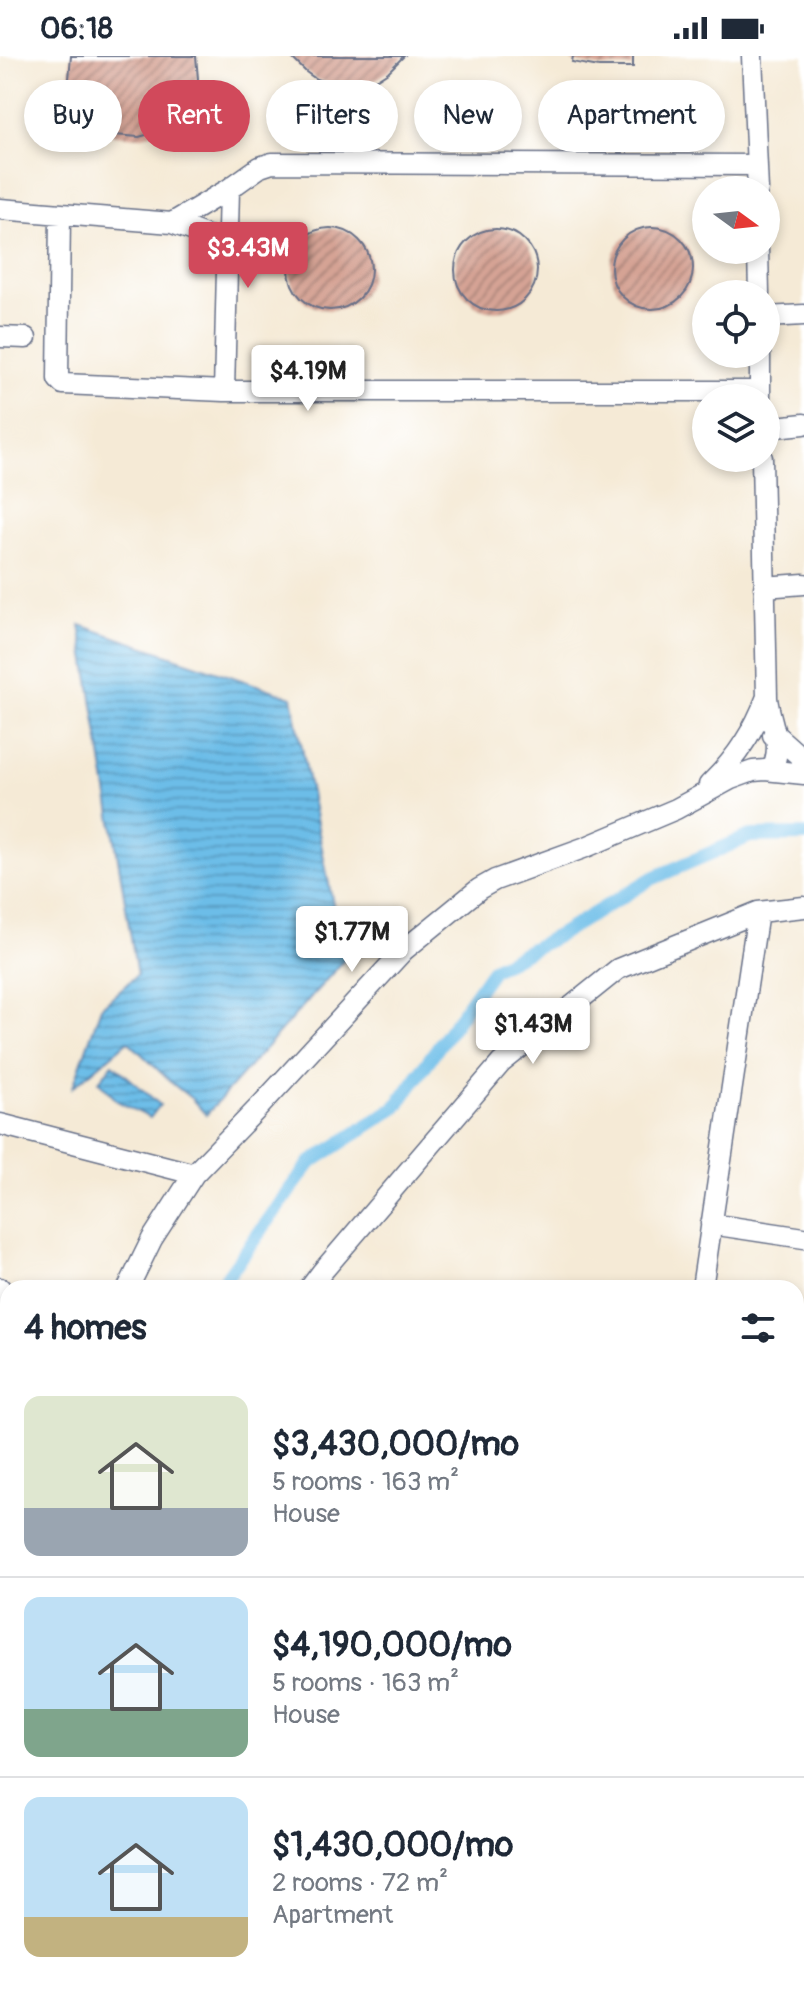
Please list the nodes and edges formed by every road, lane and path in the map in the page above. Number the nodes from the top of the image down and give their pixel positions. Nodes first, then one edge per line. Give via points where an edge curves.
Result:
1 (752, 56) edge
2 (757, 165) junction
3 (757, 176) edge
4 (229, 189) junction
5 (0, 209) edge
6 (60, 215) junction
7 (172, 223) junction
8 (227, 243) junction
9 (804, 315) edge
10 (780, 316) edge
11 (0, 337) edge
12 (26, 338) dead end
13 (224, 391) junction
14 (692, 394) edge
15 (804, 424) edge
16 (780, 427) edge
17 (762, 472) edge
18 (804, 584) edge
19 (764, 587) junction
20 (767, 698) junction
21 (777, 736) junction
22 (745, 740) junction
23 (804, 760) edge
24 (762, 771) junction
25 (804, 774) edge
26 (698, 797) junction
27 (804, 907) edge
28 (758, 912) junction
29 (0, 1124) edge
30 (194, 1174) junction
31 (711, 1224) junction
32 (804, 1238) edge
33 (132, 1280) edge
34 (316, 1280) edge
35 (703, 1280) edge

1 - 2 street
2 - 3 street
2 - 4 street via 272,163
4 - 7 street
4 - 8 street
5 - 6 street
6 - 7 street
6 - 13 street via 58,379 69,385
7 - 8 street
8 - 13 street
9 - 10 street
11 - 12 street
13 - 14 street
15 - 16 street
17 - 19 street
18 - 19 street
19 - 20 street
20 - 21 street
20 - 22 street
21 - 22 street via 760,734
21 - 23 street
21 - 24 street via 777,758
22 - 24 street via 749,766
22 - 26 street
24 - 25 street
24 - 26 street via 731,779
26 - 30 street via 479,889 404,950
27 - 28 street
28 - 31 street
28 - 34 street via 618,969 501,1063
29 - 30 street
30 - 33 street
31 - 32 street
31 - 35 street

